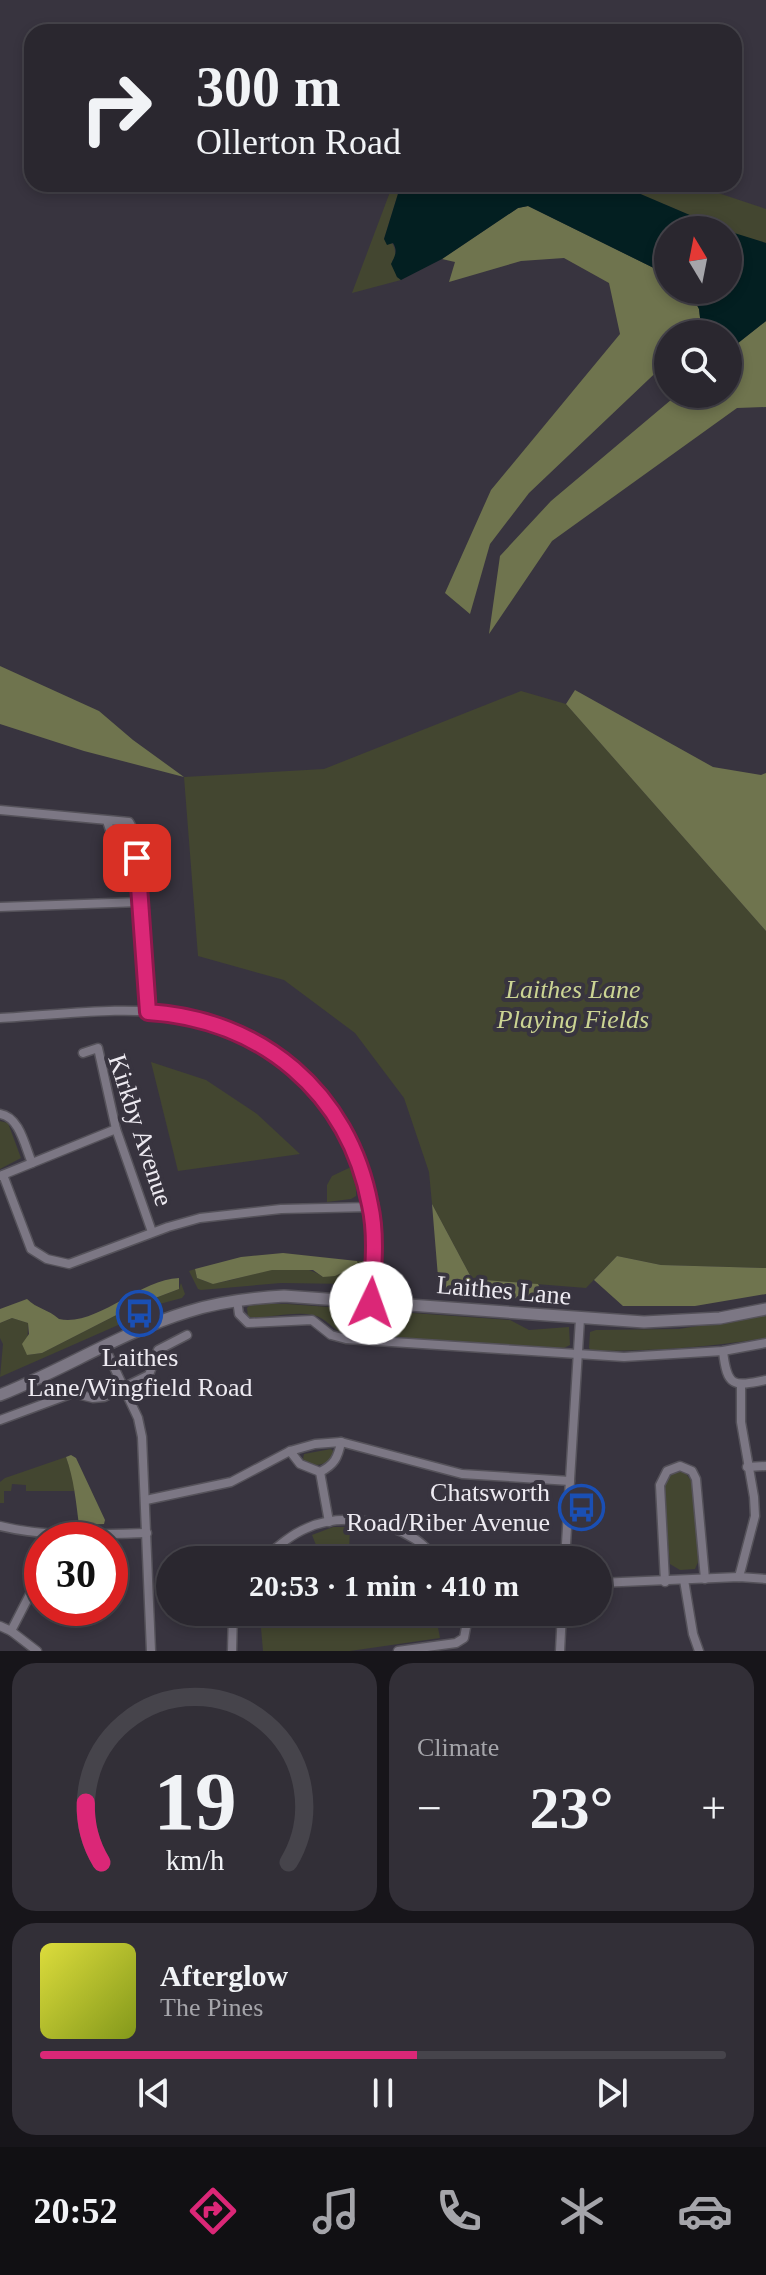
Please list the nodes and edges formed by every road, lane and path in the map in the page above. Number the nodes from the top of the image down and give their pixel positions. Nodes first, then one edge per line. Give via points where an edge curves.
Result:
1 (0, 810) edge
2 (107, 821) dead end
3 (137, 850) dead end
4 (140, 902) junction
5 (0, 907) edge
6 (148, 1012) junction
7 (0, 1018) edge
8 (83, 1053) dead end
9 (0, 1114) edge
10 (116, 1129) junction
11 (32, 1163) junction
12 (1, 1176) edge
13 (371, 1207) junction
14 (152, 1232) junction
15 (237, 1300) junction
16 (371, 1303) junction
17 (766, 1309) edge
18 (580, 1319) junction
19 (187, 1335) dead end
20 (766, 1343) edge
21 (105, 1348) junction
22 (723, 1351) junction
23 (578, 1355) junction
24 (766, 1380) edge
25 (741, 1386) junction
26 (124, 1389) junction
27 (0, 1395) edge
28 (0, 1420) edge
29 (341, 1442) junction
30 (290, 1451) junction
31 (766, 1466) edge
32 (747, 1467) junction
33 (320, 1472) junction
34 (570, 1481) junction
35 (146, 1500) junction
36 (329, 1522) junction
37 (0, 1526) edge
38 (24, 1532) edge
39 (147, 1533) junction
40 (128, 1534) edge
41 (278, 1546) edge
42 (423, 1546) edge
43 (566, 1546) edge
44 (739, 1577) junction
45 (705, 1579) junction
46 (766, 1579) edge
47 (684, 1580) junction
48 (665, 1582) junction
49 (612, 1583) edge
50 (24, 1606) edge
51 (0, 1626) edge
52 (233, 1626) edge
53 (466, 1626) edge
54 (561, 1626) edge
55 (11, 1631) junction
56 (37, 1651) edge
57 (151, 1651) edge
58 (232, 1651) edge
59 (398, 1651) edge
60 (560, 1651) edge
61 (699, 1651) edge

1 - 2 street
3 - 4 street
4 - 5 street
4 - 6 street
6 - 7 street
6 - 13 street via 186,1015 229,1029 266,1047 305,1077 347,1135
8 - 10 street, Kirkby Avenue via 98,1048
9 - 11 street via 15,1122
10 - 11 street
10 - 14 street, Kirkby Avenue
11 - 12 street
12 - 14 street via 31,1249 47,1259 69,1264
13 - 14 street via 234,1214
13 - 16 street
15 - 16 main road, Laithes Lane via 284,1296
15 - 21 main road, Laithes Lane via 185,1312
15 - 23 street via 239,1314 248,1323 312,1320 337,1338
16 - 18 main road, Laithes Lane
17 - 18 main road, Laithes Lane via 689,1321
18 - 23 street
19 - 26 street via 158,1350 149,1375
20 - 22 street
21 - 26 street
21 - 27 main road, Laithes Lane
22 - 23 street
22 - 25 street via 728,1377
23 - 34 street
24 - 25 street
25 - 32 street
26 - 28 street via 98,1399 73,1393
26 - 35 street via 142,1437
29 - 30 street
29 - 33 street via 338,1457
29 - 34 street via 462,1474
30 - 33 street via 300,1464
30 - 35 street via 231,1482
31 - 32 street
32 - 44 street via 755,1516
33 - 36 street
34 - 43 street
35 - 39 street
36 - 41 street via 309,1527
36 - 42 street via 360,1520 391,1528
37 - 38 street
39 - 40 street
39 - 57 street
44 - 45 street
44 - 46 street
45 - 47 street
45 - 48 street via 696,1479 680,1466 667,1471 660,1485
47 - 48 street
47 - 61 street
48 - 49 street
50 - 55 street
51 - 55 street
52 - 58 street
53 - 59 street via 464,1638 456,1643
54 - 60 street
55 - 56 street

